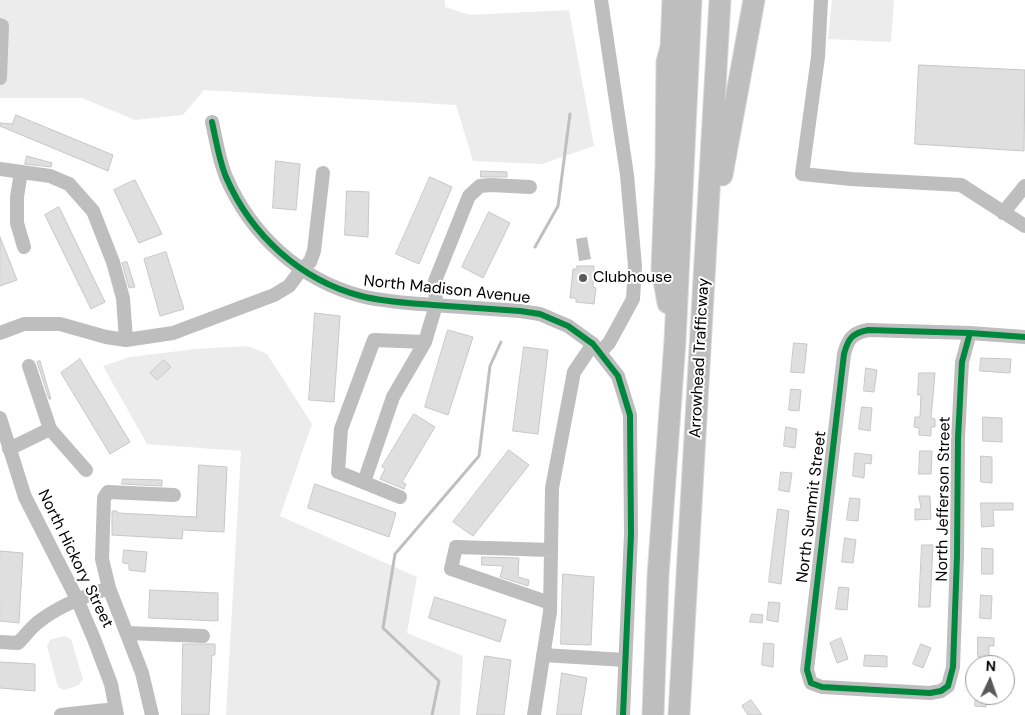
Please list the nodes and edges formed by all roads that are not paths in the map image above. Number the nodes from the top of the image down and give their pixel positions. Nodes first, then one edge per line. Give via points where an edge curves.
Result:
1 (601, 0) edge
2 (664, 0) edge
3 (674, 0) edge
4 (691, 0) edge
5 (720, 0) edge
6 (754, 0) edge
7 (821, 0) edge
8 (0, 25) edge
9 (667, 62) junction
10 (0, 78) edge
11 (212, 122) dead end
12 (0, 169) edge
13 (21, 172) junction
14 (323, 173) dead end
15 (1025, 186) edge
16 (530, 187) dead end
17 (1003, 213) junction
18 (1025, 226) edge
19 (24, 247) dead end
20 (706, 257) junction
21 (301, 270) junction
22 (436, 305) junction
23 (0, 333) edge
24 (970, 333) junction
25 (1025, 337) edge
26 (126, 340) junction
27 (675, 341) junction
28 (425, 342) junction
29 (596, 348) junction
30 (29, 366) dead end
31 (0, 418) edge
32 (50, 428) junction
33 (9, 449) junction
34 (86, 470) dead end
35 (364, 482) junction
36 (174, 495) dead end
37 (400, 497) dead end
38 (551, 550) junction
39 (109, 588) junction
40 (77, 599) junction
41 (550, 603) junction
42 (127, 633) junction
43 (203, 636) dead end
44 (0, 642) edge
45 (543, 655) junction
46 (625, 660) junction
47 (811, 683) joint
48 (117, 712) edge
49 (61, 715) edge
50 (152, 715) edge
51 (534, 715) edge
52 (623, 715) edge
53 (653, 715) edge
54 (679, 715) edge

1 - 29 street via 627,175 635,266 633,299 609,344
2 - 9 highway via 663,46
3 - 9 highway
4 - 27 highway, Arrowhead Trafficway
5 - 20 highway, Arrowhead Trafficway
6 - 20 highway
7 - 17 street via 818,57 802,174 961,185
8 - 10 street
9 - 27 highway via 662,269
11 - 21 street, North Madison Avenue via 225,176 248,217 272,246
12 - 13 street
13 - 19 street via 17,223
13 - 26 street via 50,176 68,184 93,211 123,298
14 - 21 street via 314,251 310,262
15 - 17 street
16 - 22 street via 480,186 469,196 435,281
17 - 18 street
20 - 54 highway, Arrowhead Trafficway
21 - 22 street, North Madison Avenue via 363,297
21 - 26 street via 289,286 274,295 173,333
22 - 28 street
22 - 29 street, North Madison Avenue via 540,314 568,326
23 - 26 street via 24,324 53,324
24 - 25 street
24 - 47 street, North Summit Street via 868,330 857,332 847,343 807,670
24 - 47 street, North Jefferson Street via 962,362 953,666 948,686 930,693 822,687
27 - 53 highway, Arrowhead Trafficway via 658,576
28 - 35 street via 393,397
28 - 35 street via 374,340 341,429 338,472
29 - 38 street via 574,372 552,488
29 - 46 street, North Madison Avenue via 618,376 630,415 631,534
30 - 32 street
31 - 33 street, North Hickory Street
32 - 33 street
32 - 34 street
33 - 40 street, North Hickory Street via 24,497
35 - 37 street
36 - 39 street via 108,492 104,498 102,559
38 - 41 street
38 - 41 street via 456,547 451,569
39 - 40 street
39 - 42 street
40 - 44 street via 36,624 18,644
40 - 48 street, North Hickory Street via 110,684
41 - 45 street
42 - 43 street
42 - 50 street via 142,673
45 - 46 street
45 - 51 street
46 - 52 street, North Madison Avenue
48 - 49 street

